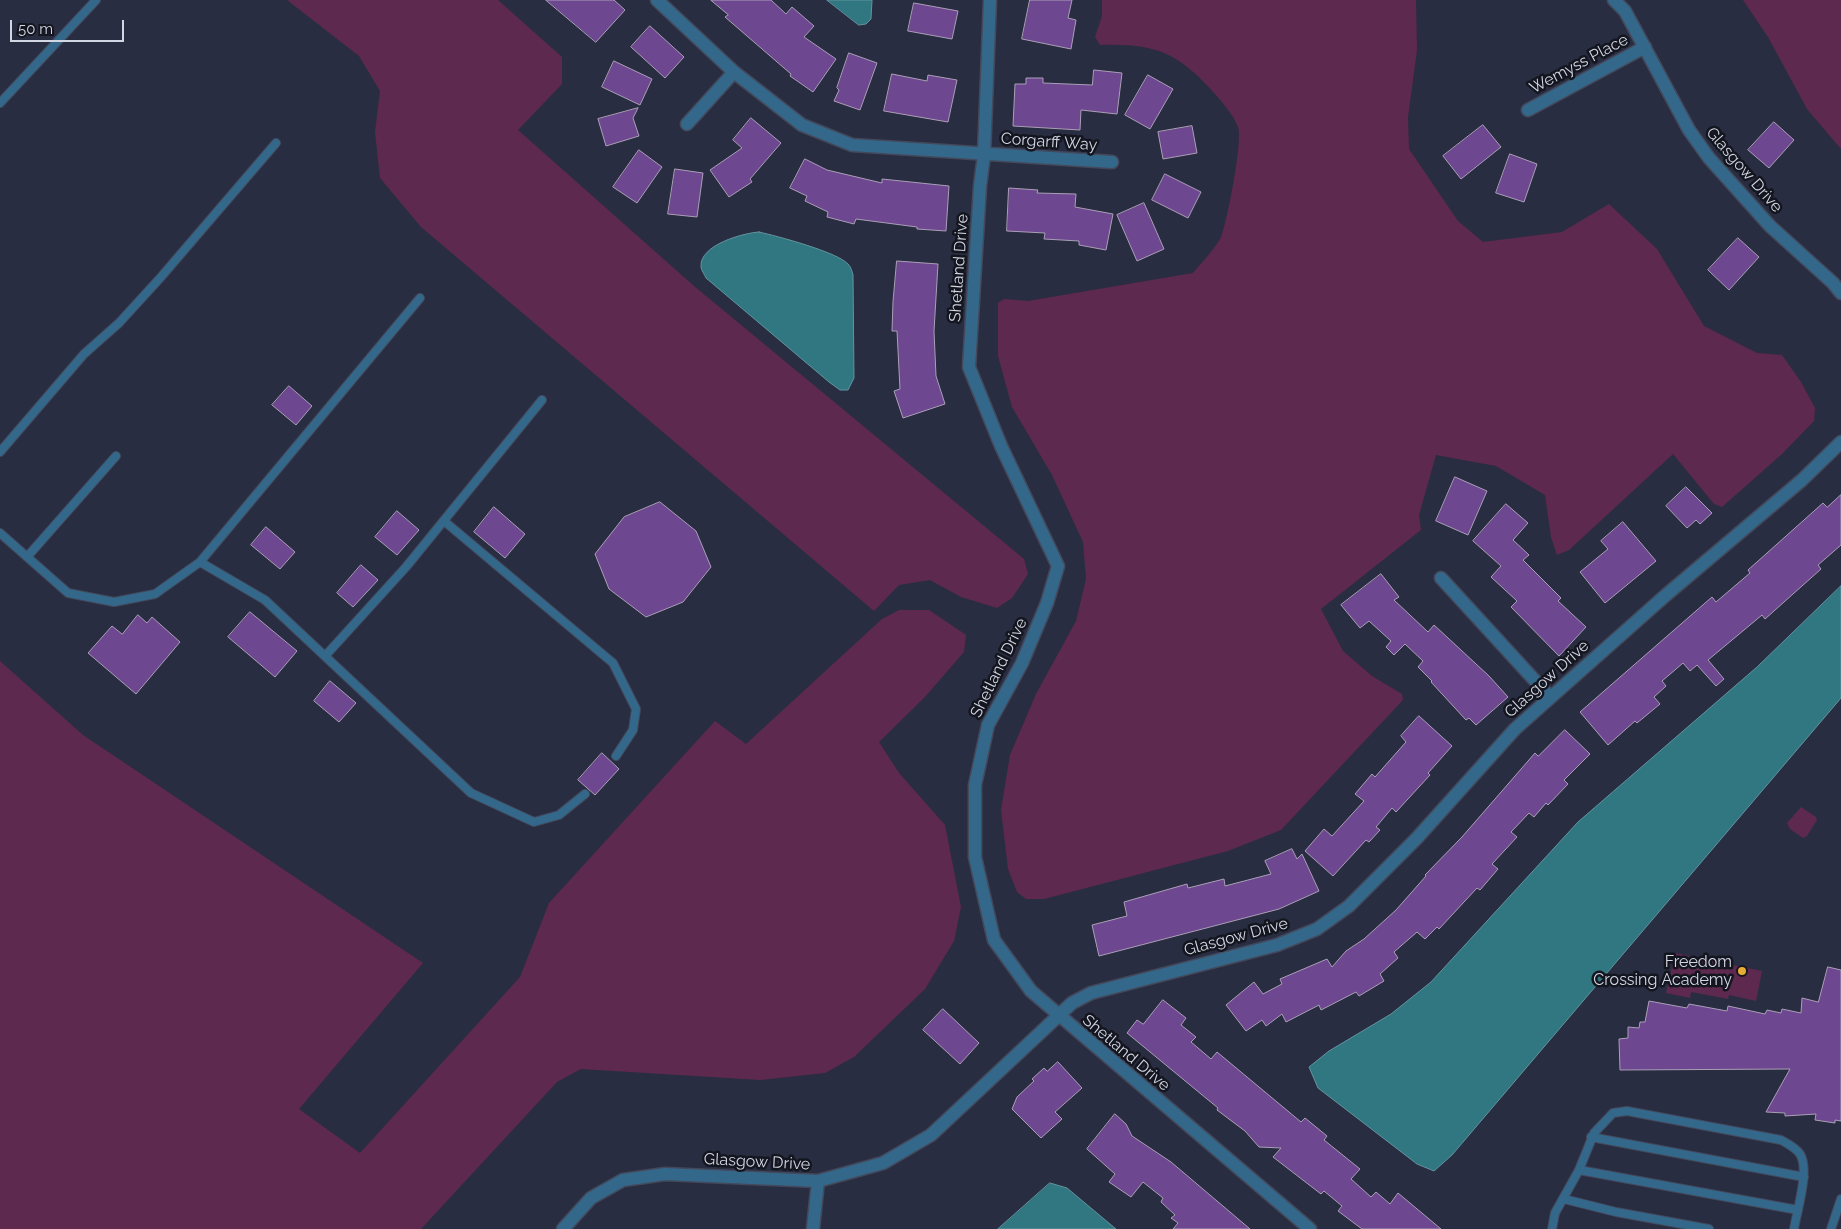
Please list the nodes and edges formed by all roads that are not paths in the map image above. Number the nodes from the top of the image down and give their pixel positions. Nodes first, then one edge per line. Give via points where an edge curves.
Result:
1 (96, 0) edge
2 (657, 0) edge
3 (990, 0) edge
4 (1614, 0) edge
5 (1645, 47) junction
6 (734, 72) junction
7 (0, 103) edge
8 (1528, 110) dead end
9 (687, 124) dead end
10 (276, 143) dead end
11 (984, 155) junction
12 (1112, 162) dead end
13 (1841, 293) edge
14 (420, 298) dead end
15 (542, 400) dead end
16 (1841, 442) edge
17 (0, 452) edge
18 (116, 456) dead end
19 (444, 521) junction
20 (0, 533) edge
21 (27, 557) junction
22 (200, 562) junction
23 (1441, 578) dead end
24 (326, 656) junction
25 (1550, 697) junction
26 (616, 756) dead end
27 (585, 794) dead end
28 (1058, 1016) junction
29 (1592, 1137) junction
30 (1579, 1170) junction
31 (1804, 1177) junction
32 (818, 1181) junction
33 (1841, 1199) edge
34 (1564, 1200) junction
35 (1798, 1210) junction
36 (563, 1229) edge
37 (813, 1229) edge
38 (1310, 1229) edge
39 (1552, 1229) edge
40 (1709, 1229) edge
41 (1794, 1229) edge
42 (1831, 1229) edge

1 - 7 lane
2 - 6 street, Corgarff Way
3 - 11 street, Shetland Drive
4 - 5 street, Glasgow Drive via 1625,11
5 - 8 street, Wemyss Place
5 - 13 street, Glasgow Drive via 1689,130 1709,158 1770,226
6 - 9 street
6 - 11 street, Corgarff Way via 802,125 852,145
10 - 17 lane via 155,283 119,323 84,354
11 - 12 street, Corgarff Way
11 - 28 street, Shetland Drive via 969,367 1000,446 1058,566 1047,603 1022,663 988,725 975,785 975,857 994,940 1030,991
14 - 22 lane
15 - 19 lane
16 - 25 street, Glasgow Drive via 1802,480
18 - 21 lane
19 - 24 lane
19 - 26 lane via 613,663 636,709 633,730
20 - 21 lane
21 - 22 lane via 68,593 114,602 155,594
22 - 24 lane via 265,600
23 - 25 street
24 - 27 lane via 471,793 534,822 559,815
25 - 28 street, Glasgow Drive via 1515,729 1417,838 1349,906 1316,929 1277,945 1091,993 1072,1003
28 - 32 street, Glasgow Drive via 931,1135 883,1163
28 - 38 street, Shetland Drive
29 - 30 lane
29 - 31 lane
29 - 31 lane via 1613,1113 1627,1111 1781,1140 1793,1146 1801,1156
30 - 34 lane
30 - 35 lane
31 - 35 lane
32 - 36 street, Glasgow Drive via 664,1174 623,1180 591,1198
32 - 37 street
33 - 42 lane
34 - 39 lane via 1555,1213
34 - 40 lane
35 - 41 lane

